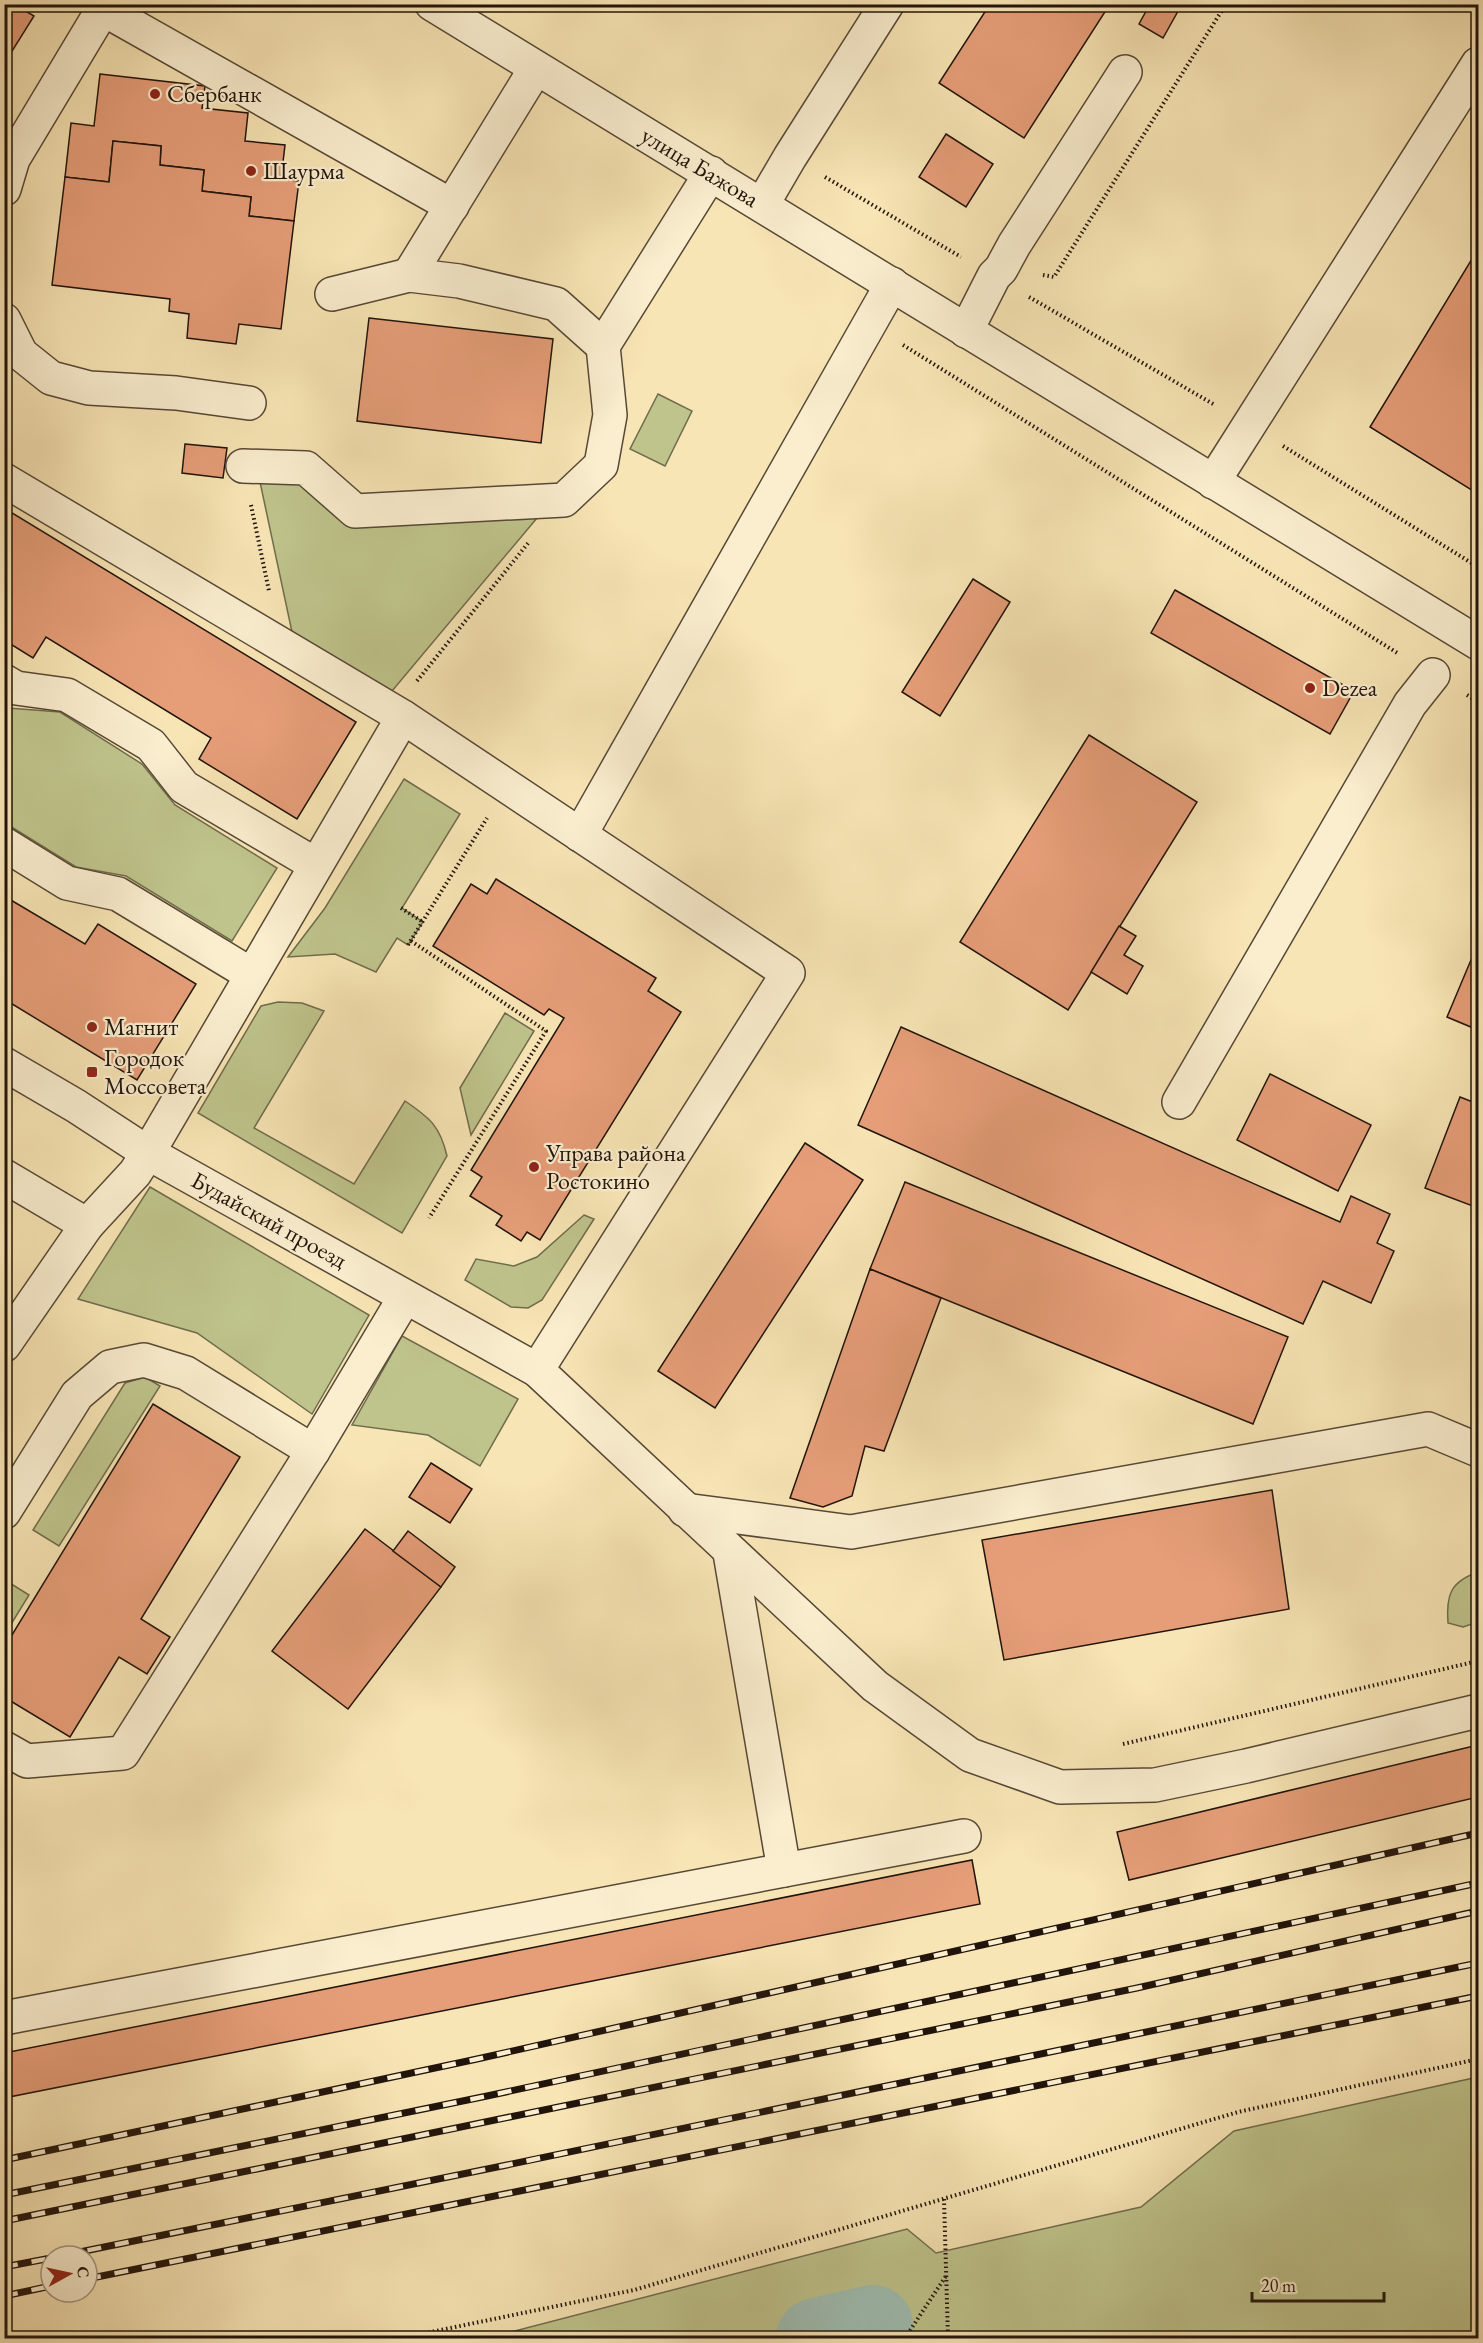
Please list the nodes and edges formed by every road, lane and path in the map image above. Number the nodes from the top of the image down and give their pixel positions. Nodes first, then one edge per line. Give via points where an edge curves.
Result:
1 (432, 4) edge
2 (887, 4) edge
3 (1226, 4) edge
4 (105, 7) edge
5 (1479, 64) edge
6 (536, 68) junction
7 (1125, 72) dead end
8 (790, 157) junction
9 (711, 173) junction
10 (4, 189) edge
11 (762, 205) junction
12 (452, 206) junction
13 (997, 273) junction
14 (409, 275) junction
15 (892, 284) junction
16 (332, 294) dead end
17 (4, 320) edge
18 (870, 324) junction
19 (966, 331) junction
20 (603, 346) junction
21 (249, 403) dead end
22 (1248, 424) junction
23 (243, 466) joint
24 (4, 480) edge
25 (1213, 482) junction
26 (564, 500) junction
27 (1479, 567) edge
28 (1479, 643) edge
29 (279, 644) junction
30 (1433, 675) junction
31 (4, 681) edge
32 (1479, 702) edge
33 (398, 714) junction
34 (491, 813) dead end
35 (580, 835) junction
36 (4, 844) edge
37 (316, 865) junction
38 (401, 908) dead end
39 (423, 922) junction
40 (252, 975) junction
41 (4, 1065) edge
42 (1179, 1102) dead end
43 (148, 1153) junction
44 (4, 1176) edge
45 (429, 1218) dead end
46 (87, 1225) junction
47 (405, 1297) junction
48 (4, 1345) edge
49 (537, 1370) junction
50 (1479, 1450) edge
51 (313, 1451) junction
52 (685, 1510) junction
53 (4, 1512) edge
54 (730, 1553) junction
55 (1479, 1661) edge
56 (1479, 1710) edge
57 (1115, 1746) dead end
58 (4, 1748) edge
59 (964, 1836) dead end
60 (784, 1870) junction
61 (4, 2018) edge
62 (1479, 2059) edge
63 (944, 2199) junction
64 (946, 2276) junction
65 (402, 2338) edge
66 (905, 2338) edge
67 (948, 2338) edge

1 - 6 street, улица Бажова
2 - 8 street
3 - 13 path via 1054,277
4 - 10 street via 13,159
4 - 12 street
5 - 22 street
6 - 9 street, улица Бажова
6 - 12 street
7 - 13 street
8 - 11 street
8 - 13 path
9 - 11 street, улица Бажова
9 - 20 street
11 - 15 street, улица Бажова
12 - 14 street
13 - 19 street
13 - 22 path
14 - 16 street
14 - 20 street via 459,281 556,304
15 - 18 street
15 - 19 street, улица Бажова
17 - 21 street via 21,354 51,378 89,388 176,393
18 - 30 path
18 - 35 street
19 - 25 street, улица Бажова
20 - 26 street via 610,415 601,465
22 - 25 street
22 - 27 path
23 - 26 street via 306,468 355,511
23 - 29 path
24 - 29 street
25 - 28 street, улица Бажова
26 - 33 path
29 - 33 street
30 - 32 path
30 - 42 street via 1410,705
31 - 37 street via 16,688 67,695 151,745 184,787
33 - 35 street
33 - 37 street
34 - 39 path
35 - 49 street via 788,973
36 - 40 street via 68,883 118,894
37 - 40 street
38 - 39 path
39 - 45 path via 409,943 546,1031
40 - 43 street
41 - 43 street, Будайский проезд
43 - 46 street via 135,1173
43 - 47 street, Будайский проезд
44 - 46 street
46 - 48 street
47 - 49 street, Будайский проезд
47 - 51 street
49 - 52 street, Будайский проезд
50 - 52 street via 1428,1429 851,1532
51 - 53 street via 186,1372 144,1360 110,1367 77,1395
51 - 58 street via 123,1753 27,1761
52 - 54 street, Будайский проезд
54 - 56 street, Будайский проезд via 875,1686 970,1755 1060,1787 1155,1785
54 - 60 street
55 - 57 path
59 - 60 street
60 - 61 street
62 - 63 path via 1238,2112
63 - 64 path
63 - 65 path via 634,2290
64 - 66 path
64 - 67 path

